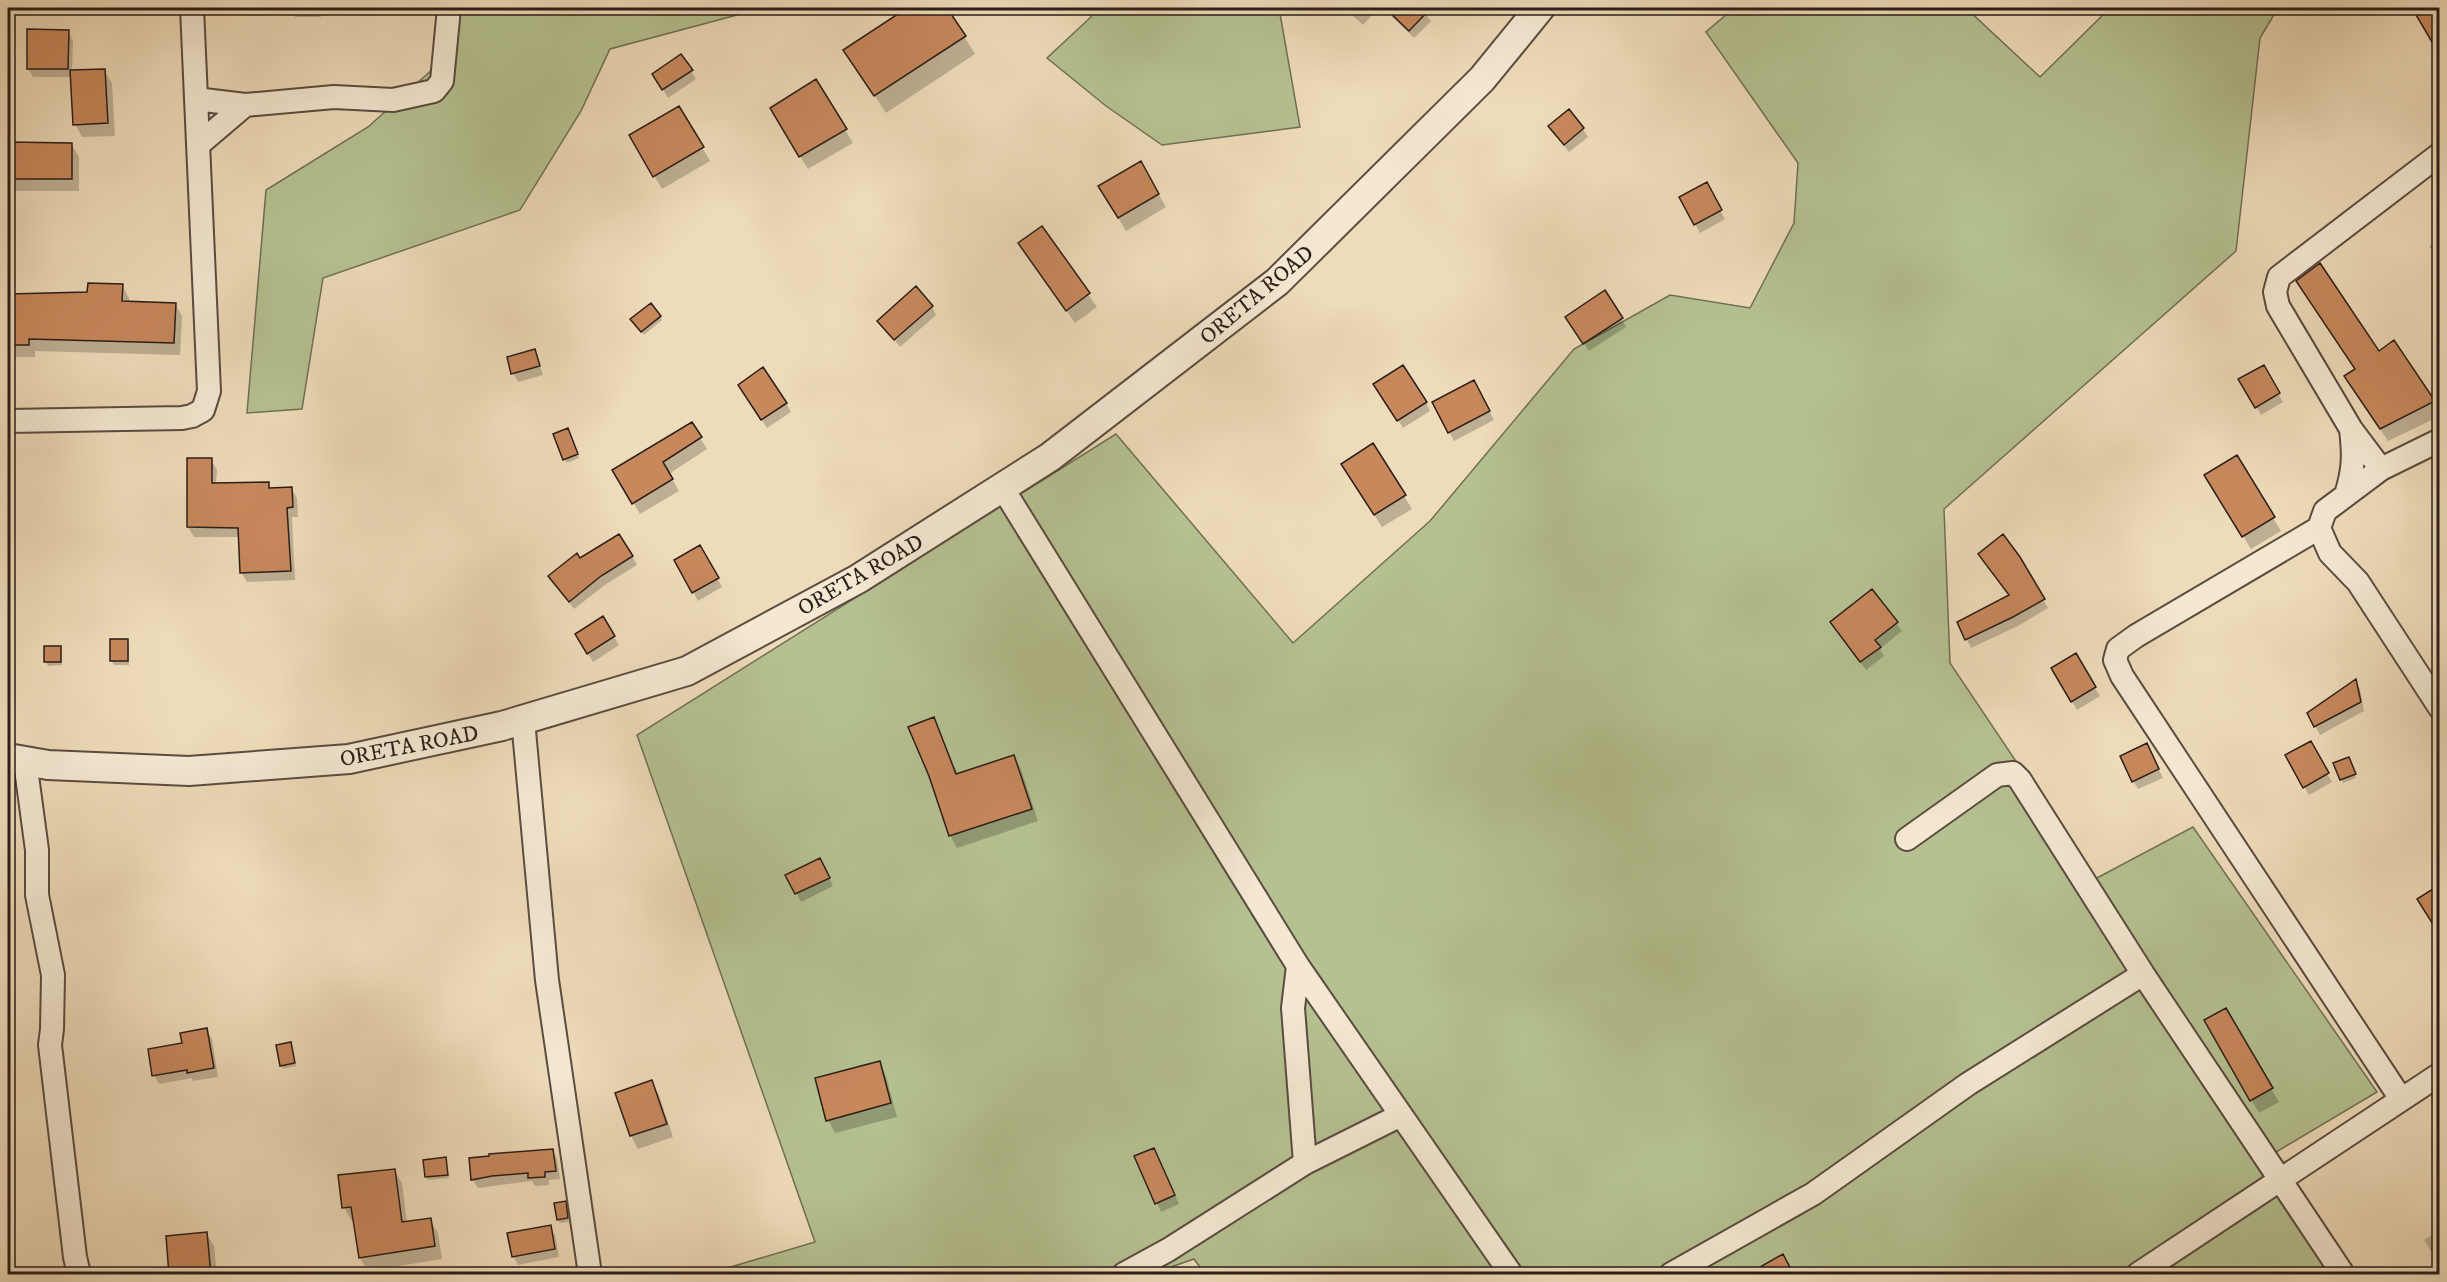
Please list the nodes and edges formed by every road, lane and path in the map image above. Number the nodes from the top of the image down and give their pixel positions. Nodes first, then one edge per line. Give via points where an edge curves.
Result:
1 (192, 8) edge
2 (449, 8) edge
3 (1540, 8) edge
4 (196, 99) junction
5 (245, 105) junction
6 (198, 146) junction
7 (2439, 154) edge
8 (8, 421) edge
9 (2351, 429) junction
10 (2439, 440) edge
11 (2381, 469) junction
12 (1002, 487) junction
13 (2346, 495) junction
14 (2319, 528) junction
15 (2439, 708) edge
16 (523, 720) junction
17 (16, 760) edge
18 (1907, 839) dead end
19 (1298, 966) junction
20 (2144, 974) junction
21 (1328, 1010) junction
22 (1296, 1029) junction
23 (2439, 1074) edge
24 (2402, 1099) junction
25 (1401, 1115) junction
26 (1305, 1163) junction
27 (2279, 1181) junction
28 (79, 1275) edge
29 (590, 1275) edge
30 (1124, 1275) edge
31 (1511, 1275) edge
32 (1671, 1275) edge
33 (2138, 1275) edge
34 (2343, 1275) edge

1 - 4 street
2 - 5 street via 442,81 434,92 393,100 334,97
3 - 12 street, ORETA ROAD via 1482,80 1277,282 1050,458
4 - 5 street
4 - 6 street
5 - 6 street
6 - 8 street via 209,391 204,410 182,418
7 - 9 street via 2279,277 2275,292 2278,306
9 - 11 street
9 - 13 street via 2354,471
10 - 11 street
11 - 13 street
12 - 16 street, ORETA ROAD via 858,579 687,670
12 - 19 street
13 - 14 street via 2325,511
14 - 15 street via 2331,553 2358,582
14 - 24 street via 2136,636 2118,649 2115,660
16 - 17 street, ORETA ROAD via 350,759 189,771
16 - 29 street via 548,980
17 - 28 street via 37,850 37,895 53,975 50,1045
18 - 20 street via 1997,775 2013,773
19 - 21 street
19 - 22 street via 1293,1008
20 - 27 street
20 - 32 street via 1968,1084 1813,1194
21 - 22 street
21 - 25 street
22 - 26 street
23 - 24 street
24 - 27 street
25 - 26 street
25 - 31 street
26 - 30 street
27 - 33 street
27 - 34 street

